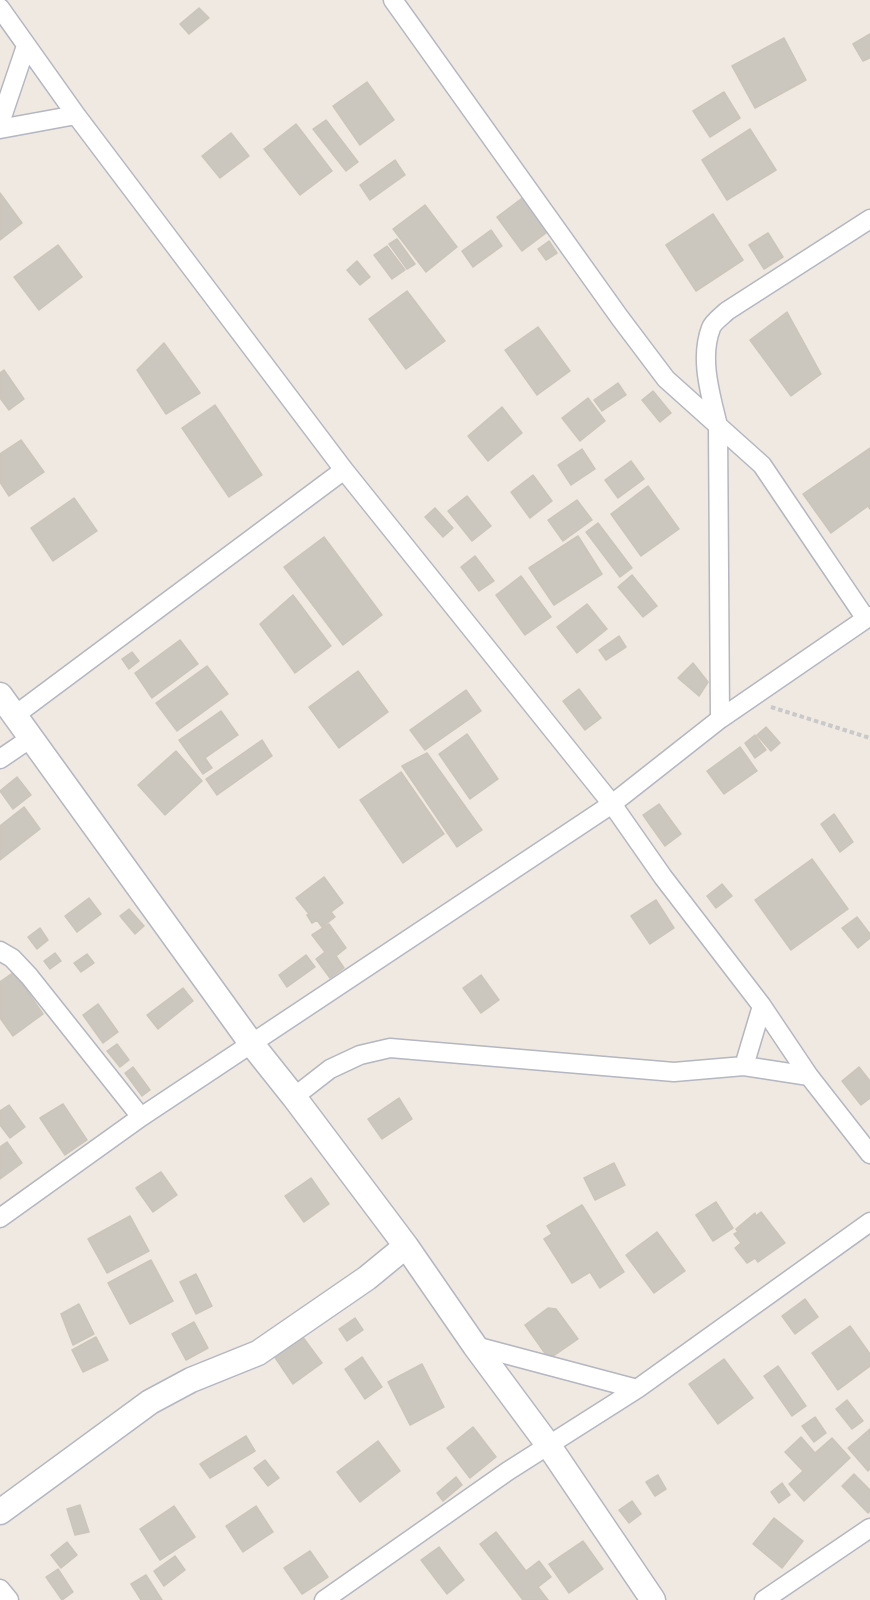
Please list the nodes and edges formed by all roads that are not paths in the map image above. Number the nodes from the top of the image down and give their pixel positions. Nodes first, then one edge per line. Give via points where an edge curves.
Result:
1 (393, 0) edge
2 (0, 8) edge
3 (26, 46) junction
4 (76, 115) junction
5 (0, 123) edge
6 (0, 129) edge
7 (870, 219) edge
8 (718, 426) junction
9 (344, 470) junction
10 (868, 617) edge
11 (0, 695) edge
12 (14, 716) junction
13 (720, 719) junction
14 (31, 738) junction
15 (0, 759) edge
16 (612, 804) junction
17 (0, 951) edge
18 (762, 1006) junction
19 (251, 1043) junction
20 (744, 1066) junction
21 (809, 1076) junction
22 (294, 1097) junction
23 (141, 1117) junction
24 (870, 1154) edge
25 (0, 1218) edge
26 (870, 1222) edge
27 (406, 1246) junction
28 (475, 1346) junction
29 (637, 1389) junction
30 (549, 1446) junction
31 (0, 1512) edge
32 (870, 1528) edge
33 (0, 1589) edge
34 (9, 1600) edge
35 (324, 1600) edge
36 (653, 1600) edge
37 (765, 1600) edge

1 - 8 street via 666,379
2 - 3 street
3 - 4 street
3 - 5 street
4 - 6 street
4 - 9 street
7 - 8 street via 727,311 711,326 706,350 707,382
8 - 10 street via 762,465
8 - 13 street
9 - 12 street
9 - 16 street
10 - 13 street
11 - 12 main road
12 - 14 main road
13 - 16 street
14 - 15 street
14 - 19 main road
16 - 18 street
16 - 19 street
17 - 23 street via 29,976
18 - 20 street
18 - 21 street
19 - 22 main road
19 - 23 street
20 - 21 street
20 - 22 street via 674,1072 390,1048 330,1068
21 - 24 street
22 - 27 main road
23 - 25 street
26 - 29 street
27 - 28 main road
27 - 31 main road via 367,1278 258,1353 190,1380 150,1402
28 - 29 street
28 - 30 main road
29 - 30 street
30 - 35 street
30 - 36 main road
32 - 37 street
33 - 34 street

